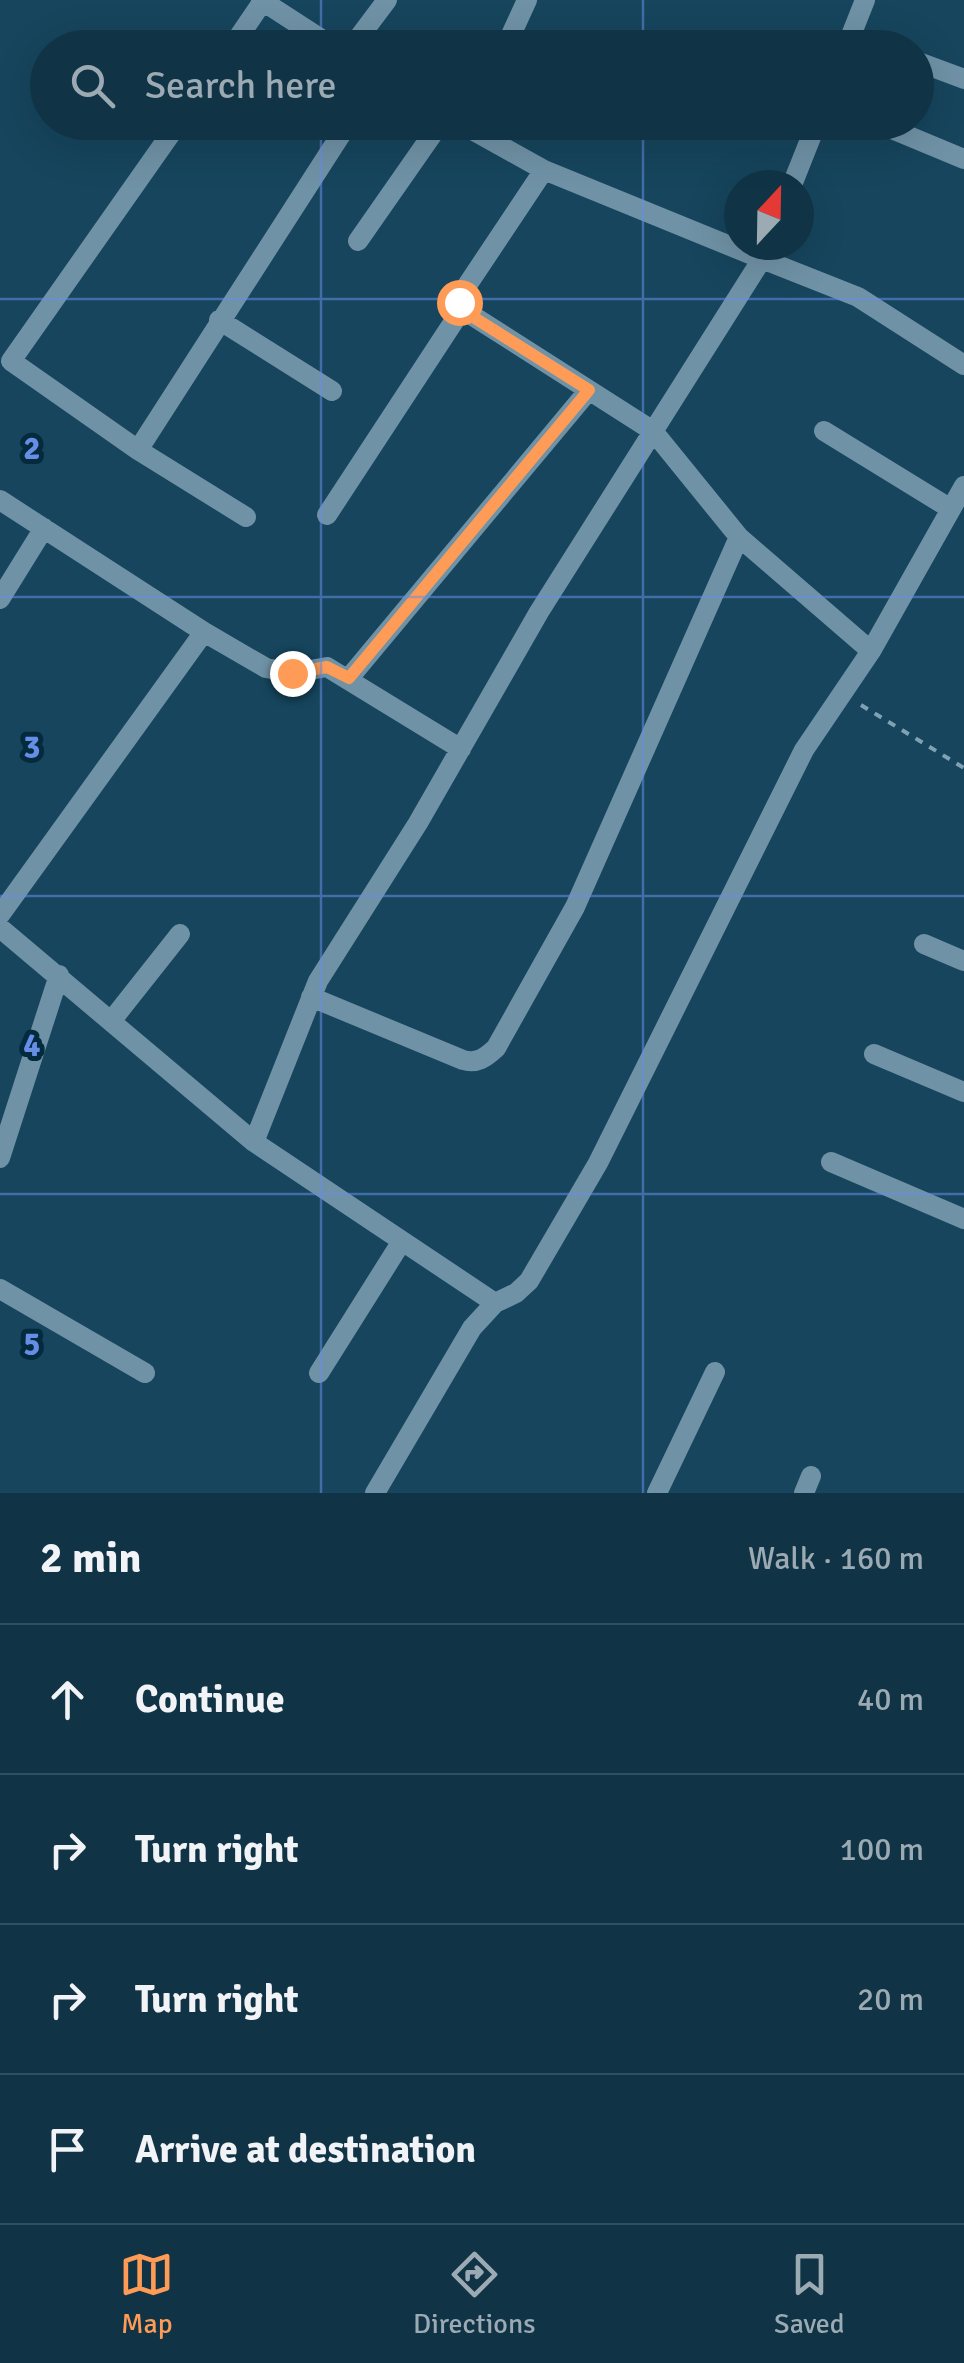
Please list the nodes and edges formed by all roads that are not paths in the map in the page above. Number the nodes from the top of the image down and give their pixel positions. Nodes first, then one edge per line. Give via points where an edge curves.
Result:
1 (387, 0) edge
2 (528, 0) edge
3 (866, 0) edge
4 (262, 1) edge
5 (243, 30) edge
6 (307, 30) edge
7 (364, 30) edge
8 (514, 30) edge
9 (854, 30) edge
10 (934, 67) edge
11 (964, 78) edge
12 (166, 140) edge
13 (337, 140) edge
14 (428, 140) edge
15 (492, 140) edge
16 (809, 140) edge
17 (918, 140) edge
18 (964, 159) edge
19 (544, 170) junction
20 (798, 170) edge
21 (724, 237) edge
22 (358, 241) dead end
23 (760, 260) edge
24 (782, 260) edge
25 (462, 310) junction
26 (219, 320) junction
27 (964, 365) edge
28 (589, 390) junction
29 (332, 391) dead end
30 (653, 431) junction
31 (824, 431) dead end
32 (138, 450) junction
33 (964, 486) edge
34 (0, 500) edge
35 (951, 509) junction
36 (328, 515) dead end
37 (246, 517) dead end
38 (44, 528) junction
39 (739, 537) junction
40 (0, 599) edge
41 (204, 632) junction
42 (871, 651) junction
43 (349, 678) junction
44 (461, 748) junction
45 (0, 915) edge
46 (0, 928) edge
47 (180, 934) dead end
48 (924, 944) dead end
49 (964, 961) edge
50 (59, 975) junction
51 (311, 997) junction
52 (112, 1020) junction
53 (874, 1054) dead end
54 (964, 1092) edge
55 (254, 1142) junction
56 (0, 1158) edge
57 (832, 1162) dead end
58 (964, 1219) edge
59 (402, 1241) junction
60 (0, 1289) edge
61 (495, 1303) junction
62 (319, 1372) dead end
63 (714, 1372) dead end
64 (144, 1373) dead end
65 (375, 1493) edge
66 (657, 1493) edge

1 - 7 street
2 - 8 street
3 - 9 street
4 - 5 street
4 - 6 street
10 - 11 street
12 - 32 street via 11,361
13 - 26 street
14 - 22 street
15 - 19 street
16 - 20 street
17 - 18 street
19 - 21 street
19 - 25 street via 462,293
23 - 30 street
24 - 27 street via 858,297
25 - 28 street
25 - 36 street
26 - 29 street
26 - 32 street
28 - 30 street
28 - 43 street
30 - 39 street
30 - 44 street
31 - 35 street
32 - 37 street
33 - 35 street
34 - 38 street
35 - 42 street
38 - 40 street
38 - 41 street
39 - 42 street
39 - 51 street via 575,907 496,1048 485,1058 463,1060
41 - 43 street via 278,673 327,667
41 - 45 street
42 - 61 street via 804,750 598,1163 529,1281
43 - 44 street
44 - 51 street
46 - 50 street
47 - 52 street
48 - 49 street
50 - 52 street
50 - 56 street
51 - 55 street
52 - 55 street
53 - 54 street
55 - 59 street
57 - 58 street
59 - 61 street
59 - 62 street
60 - 64 street
61 - 65 street via 472,1328
63 - 66 street

